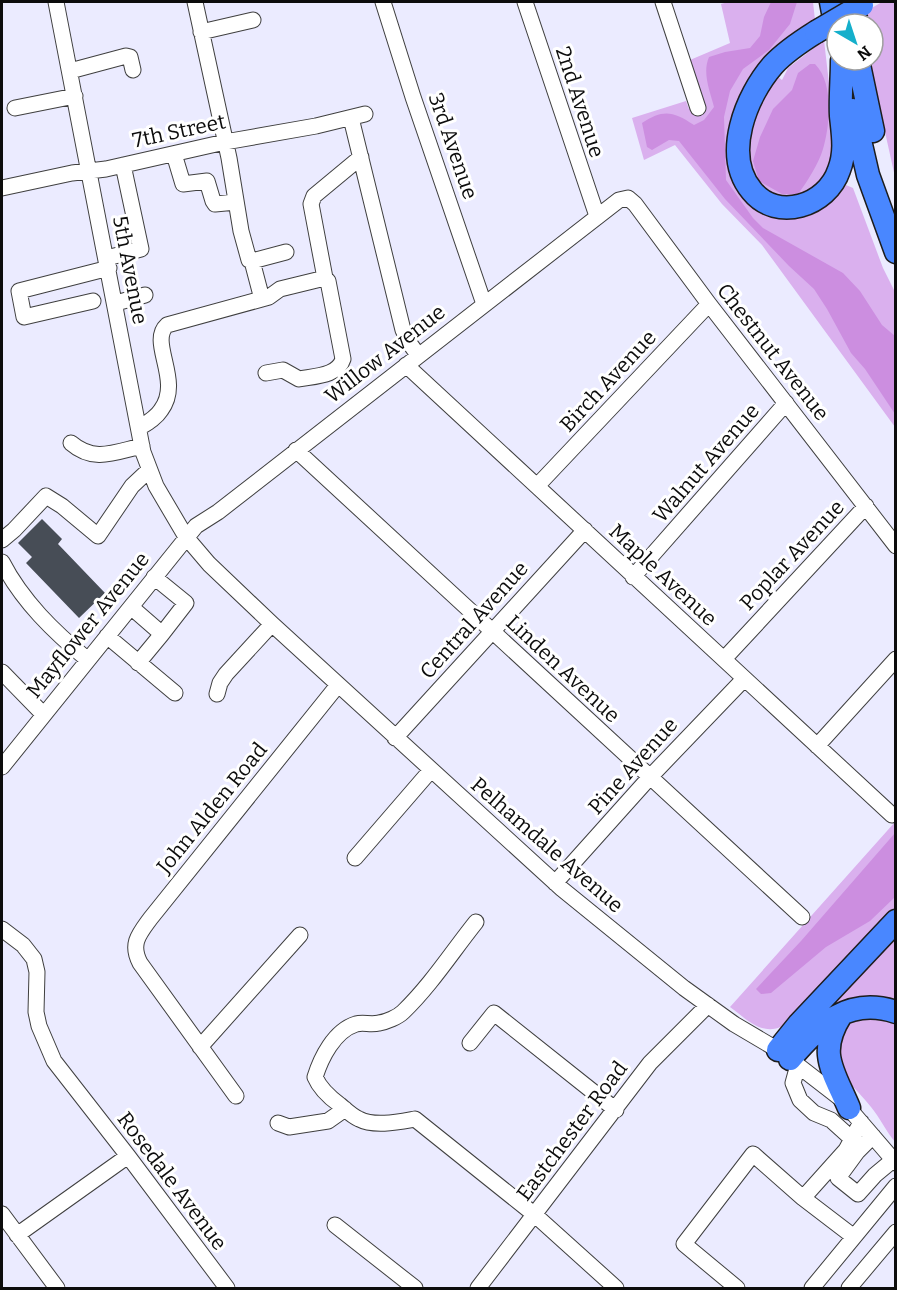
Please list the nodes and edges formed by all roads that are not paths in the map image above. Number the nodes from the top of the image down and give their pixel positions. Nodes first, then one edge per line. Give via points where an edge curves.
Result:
1 (56, 2) edge
2 (195, 2) edge
3 (383, 2) edge
4 (525, 2) edge
5 (663, 2) edge
6 (253, 20) dead end
7 (201, 32) junction
8 (825, 34) edge
9 (133, 70) dead end
10 (70, 71) junction
11 (846, 72) edge
12 (849, 72) edge
13 (851, 72) edge
14 (75, 96) junction
15 (15, 108) dead end
16 (698, 108) dead end
17 (358, 116) joint
18 (225, 142) junction
19 (174, 154) junction
20 (361, 157) junction
21 (123, 165) junction
22 (90, 171) junction
23 (2, 188) edge
24 (236, 202) junction
25 (611, 205) joint
26 (896, 210) edge
27 (597, 216) junction
28 (286, 252) dead end
29 (896, 252) edge
30 (252, 261) junction
31 (108, 263) junction
32 (325, 278) junction
33 (145, 295) dead end
34 (262, 299) junction
35 (93, 301) dead end
36 (116, 303) junction
37 (484, 304) junction
38 (709, 304) junction
39 (412, 360) junction
40 (266, 374) dead end
41 (786, 403) junction
42 (139, 428) junction
43 (71, 443) dead end
44 (142, 446) junction
45 (296, 450) junction
46 (149, 470) junction
47 (537, 486) junction
48 (866, 506) junction
49 (585, 531) junction
50 (186, 537) junction
51 (2, 540) edge
52 (896, 546) edge
53 (2, 562) edge
54 (154, 577) junction
55 (633, 577) junction
56 (130, 606) junction
57 (272, 624) junction
58 (491, 632) junction
59 (162, 634) junction
60 (107, 636) junction
61 (724, 659) junction
62 (896, 659) edge
63 (88, 660) junction
64 (138, 663) junction
65 (2, 672) edge
66 (744, 679) junction
67 (338, 685) junction
68 (175, 693) dead end
69 (217, 694) dead end
70 (44, 714) junction
71 (395, 738) junction
72 (817, 746) junction
73 (2, 767) edge
74 (431, 770) junction
75 (650, 777) junction
76 (892, 815) dead end
77 (355, 858) dead end
78 (555, 883) junction
79 (802, 917) dead end
80 (896, 921) edge
81 (476, 922) dead end
82 (2, 929) edge
83 (300, 934) dead end
84 (708, 1005) junction
85 (896, 1012) edge
86 (842, 1014) junction
87 (471, 1043) dead end
88 (200, 1047) junction
89 (789, 1058) junction
90 (236, 1096) dead end
91 (345, 1109) junction
92 (616, 1110) junction
93 (855, 1115) junction
94 (278, 1124) dead end
95 (873, 1136) junction
96 (852, 1139) junction
97 (128, 1156) junction
98 (894, 1161) edge
99 (896, 1186) edge
100 (803, 1198) junction
101 (2, 1214) edge
102 (535, 1215) junction
103 (336, 1225) dead end
104 (896, 1232) edge
105 (17, 1235) junction
106 (854, 1237) junction
107 (57, 1288) edge
108 (227, 1288) edge
109 (415, 1288) edge
110 (478, 1288) edge
111 (616, 1288) edge
112 (737, 1288) edge
113 (812, 1288) edge
114 (849, 1288) edge

1 - 10 street, 5th Avenue
2 - 7 street
3 - 37 street, 3rd Avenue
4 - 27 street, 2nd Avenue
5 - 16 street
6 - 7 street
7 - 18 street
8 - 11 highway via 786,53 767,72 743,121 739,146 741,173 750,189 767,203 791,208 806,205 821,196 836,178 843,153 841,115
9 - 10 street via 130,57 126,56
10 - 14 street, 5th Avenue
12 - 29 highway via 868,176
13 - 26 highway
14 - 15 street
14 - 22 street, 5th Avenue
17 - 18 street, 7th Street
17 - 20 street, Maple Avenue
18 - 19 street, 7th Street
18 - 24 street
19 - 21 street, 7th Street
19 - 24 street via 183,184 207,181 215,204
20 - 32 street via 314,196 311,204
20 - 39 street, Maple Avenue
21 - 22 street, 7th Street
21 - 31 street via 141,249
22 - 23 street, 7th Street
22 - 31 street, 5th Avenue
24 - 30 street
25 - 27 street, Willow Avenue
25 - 38 street, Chestnut Avenue via 628,198 635,204
27 - 37 street, Willow Avenue
28 - 30 street
30 - 34 street
31 - 35 street via 19,291 24,317
31 - 36 street, 5th Avenue
32 - 34 street via 280,288
32 - 40 street via 343,359 341,366 299,380 283,370
33 - 36 street
34 - 42 street via 162,329 160,338 170,390 162,410
36 - 42 street, 5th Avenue
37 - 39 street, Willow Avenue
38 - 41 street, Chestnut Avenue
38 - 47 street, Birch Avenue
39 - 45 street, Willow Avenue
39 - 47 street, Maple Avenue
41 - 48 street, Chestnut Avenue
41 - 55 street, Walnut Avenue
42 - 44 street, 5th Avenue
43 - 44 street via 99,456
44 - 46 street, 5th Avenue
45 - 50 street, Willow Avenue
45 - 58 street, Linden Avenue
46 - 50 street, 5th Avenue
46 - 51 street via 132,486 98,536 46,496
47 - 49 street, Maple Avenue
48 - 52 street, Chestnut Avenue
48 - 61 street, Poplar Avenue
49 - 55 street, Maple Avenue
49 - 58 street, Central Avenue
50 - 54 street, Mayflower Avenue
50 - 57 street, Pelhamdale Avenue
53 - 63 street via 45,621
54 - 56 street, Mayflower Avenue
54 - 59 street via 186,603
55 - 61 street, Maple Avenue
56 - 59 street
56 - 60 street, Mayflower Avenue
57 - 67 street, Pelhamdale Avenue
57 - 69 street via 226,674
58 - 71 street, Central Avenue
58 - 75 street, Linden Avenue
59 - 64 street
60 - 63 street, Mayflower Avenue
60 - 64 street
61 - 66 street, Maple Avenue
62 - 72 street
63 - 70 street, Mayflower Avenue
64 - 68 street
65 - 70 street
66 - 72 street, Maple Avenue
66 - 75 street, Pine Avenue
67 - 71 street, Pelhamdale Avenue
67 - 88 street, John Alden Road via 135,942 140,963
70 - 73 street, Mayflower Avenue
71 - 74 street, Pelhamdale Avenue
72 - 76 street, Maple Avenue
74 - 77 street
74 - 78 street, Pelhamdale Avenue
75 - 78 street, Pine Avenue
75 - 79 street, Linden Avenue
78 - 84 street, Pelhamdale Avenue
80 - 89 highway via 793,1030
81 - 91 street via 402,1014 378,1023 356,1024 334,1041 321,1059 315,1077 318,1084
82 - 97 street, Rosedale Avenue via 34,959 36,1012 54,1061
83 - 88 street
84 - 89 street, Pelhamdale Avenue
84 - 92 street, Eastchester Road via 650,1063
85 - 86 highway via 868,1007
86 - 89 highway via 824,1023
86 - 93 highway via 830,1034 828,1050 832,1068
87 - 92 street via 494,1013
88 - 90 street
89 - 93 street, Pelhamdale Avenue
89 - 96 street via 800,1100
91 - 94 street via 328,1121 289,1128
91 - 102 street via 371,1122 415,1119
92 - 102 street, Eastchester Road
93 - 95 street, Pelhamdale Avenue
93 - 96 street
95 - 98 street, Pelhamdale Avenue
95 - 98 street via 838,1178 858,1194
96 - 100 street
97 - 105 street
97 - 108 street, Rosedale Avenue
99 - 106 street
100 - 106 street
100 - 112 street via 753,1154 684,1245
101 - 105 street
102 - 110 street, Eastchester Road
102 - 111 street
103 - 109 street
104 - 114 street
105 - 107 street
106 - 113 street

